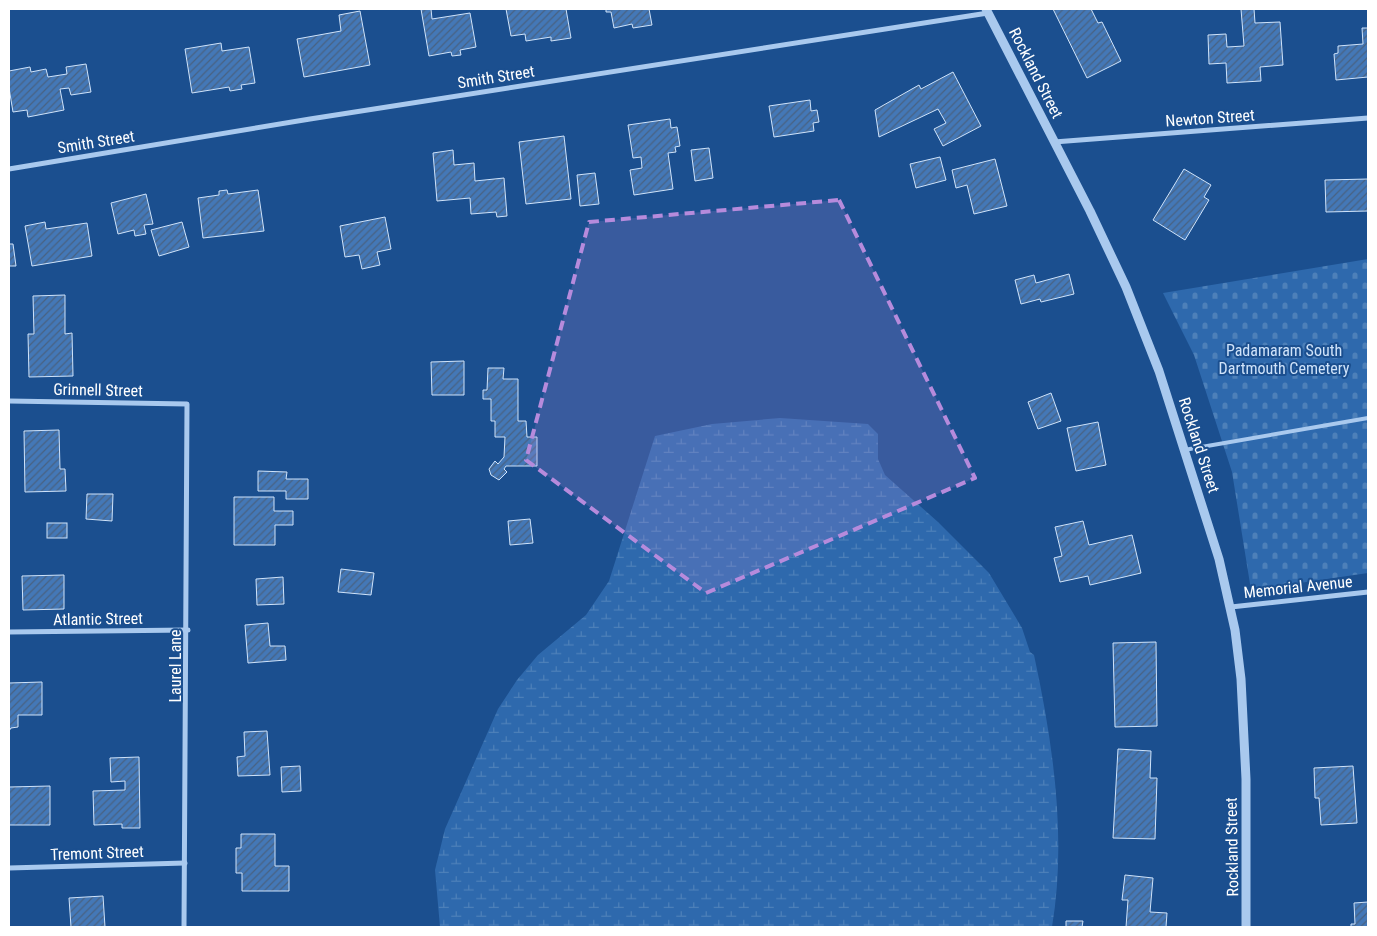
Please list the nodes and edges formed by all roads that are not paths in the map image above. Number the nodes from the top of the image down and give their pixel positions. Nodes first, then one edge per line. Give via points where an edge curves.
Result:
1 (987, 11) edge
2 (1368, 118) edge
3 (1054, 142) junction
4 (9, 169) edge
5 (9, 400) edge
6 (187, 404) joint
7 (1368, 418) edge
8 (1184, 450) junction
9 (1368, 592) edge
10 (1231, 607) junction
11 (188, 630) junction
12 (9, 632) edge
13 (186, 863) junction
14 (9, 868) edge
15 (184, 927) edge
16 (1246, 927) edge

1 - 3 street, Rockland Street
1 - 4 street, Smith Street
2 - 3 street, Newton Street
3 - 8 street, Rockland Street via 1104,237 1126,287 1159,371
5 - 6 street, Grinnell Street
6 - 11 street, Laurel Lane
7 - 8 lane
8 - 10 street, Rockland Street via 1215,544
9 - 10 street, Memorial Avenue
10 - 16 street, Rockland Street via 1244,729
11 - 12 street, Atlantic Street
11 - 13 street, Laurel Lane
13 - 14 street, Tremont Street
13 - 15 street, Laurel Lane

